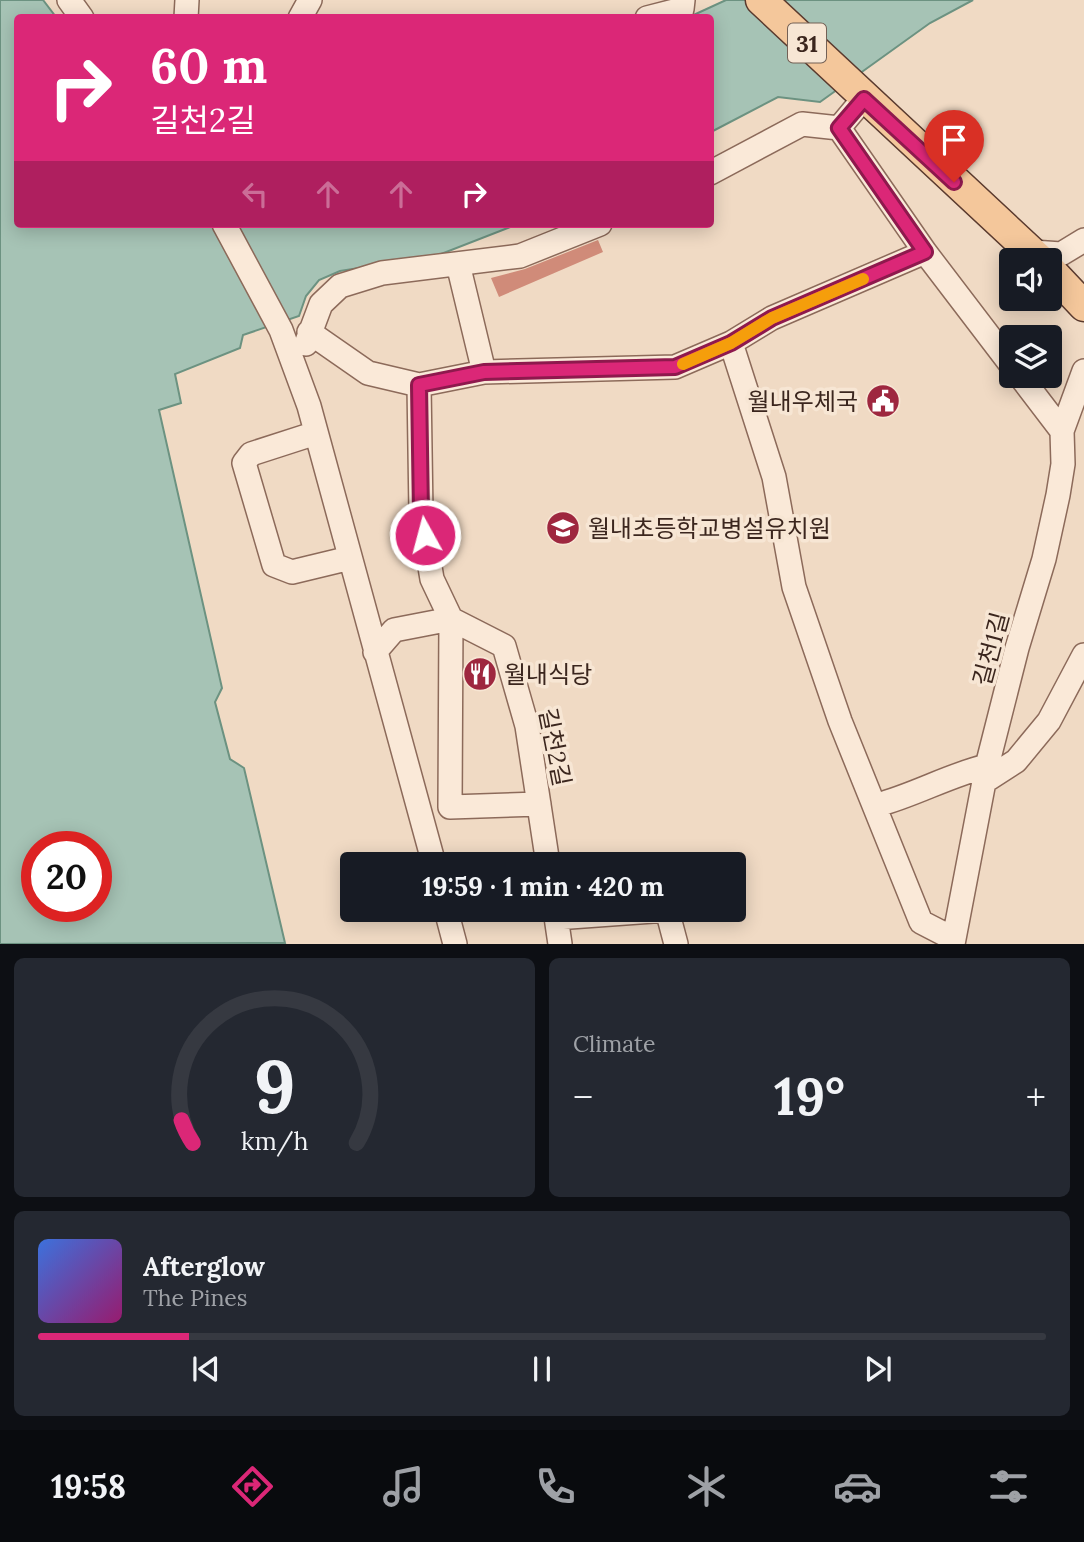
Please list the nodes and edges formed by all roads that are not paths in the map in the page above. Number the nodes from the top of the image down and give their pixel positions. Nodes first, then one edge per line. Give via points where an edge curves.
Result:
1 (761, 0) edge
2 (687, 3) edge
3 (658, 14) edge
4 (858, 92) junction
5 (839, 128) junction
6 (714, 171) edge
7 (226, 228) edge
8 (590, 228) edge
9 (1084, 240) edge
10 (1028, 248) edge
11 (925, 252) junction
12 (1062, 253) edge
13 (458, 264) junction
14 (1062, 282) edge
15 (1084, 306) edge
16 (309, 332) junction
17 (731, 343) junction
18 (999, 349) edge
19 (1084, 371) edge
20 (484, 372) junction
21 (419, 385) junction
22 (1029, 388) edge
23 (309, 406) junction
24 (1062, 431) junction
25 (316, 433) junction
26 (350, 558) junction
27 (451, 619) junction
28 (375, 652) junction
29 (1084, 655) edge
30 (986, 774) junction
31 (539, 804) junction
32 (877, 805) junction
33 (430, 852) edge
34 (546, 852) edge
35 (449, 922) edge
36 (556, 922) edge
37 (670, 922) edge
38 (953, 941) edge
39 (455, 943) edge
40 (560, 943) edge
41 (676, 943) edge

1 - 4 main road, 31
2 - 3 street
4 - 5 street
4 - 10 main road, 31
5 - 6 street via 802,124
5 - 11 street
7 - 23 street via 281,330
8 - 13 street via 520,256
9 - 12 street
11 - 17 street via 772,318
11 - 18 street
13 - 16 street via 382,273 340,286 321,304
13 - 20 street
14 - 15 main road, 31
16 - 21 street via 368,373
16 - 23 street via 303,377
17 - 20 street via 675,367
17 - 32 street via 774,477 794,587 840,720
19 - 24 street, 길천1길
20 - 21 street
21 - 27 street via 421,513 432,579
22 - 24 street
23 - 25 street
24 - 30 street, 길천1길 via 1063,464 1044,559
25 - 26 street
25 - 26 street via 251,454 244,463 274,565 292,572
26 - 28 street
27 - 28 street via 394,630
27 - 31 street, 길천2길 via 504,646 527,726
27 - 31 street via 450,807
28 - 33 street
29 - 30 street via 1049,720 1016,761
30 - 32 street via 968,770
30 - 38 street, 길천1길
31 - 34 street, 길천2길
32 - 38 street via 922,922
35 - 39 street
36 - 40 street
37 - 41 street

